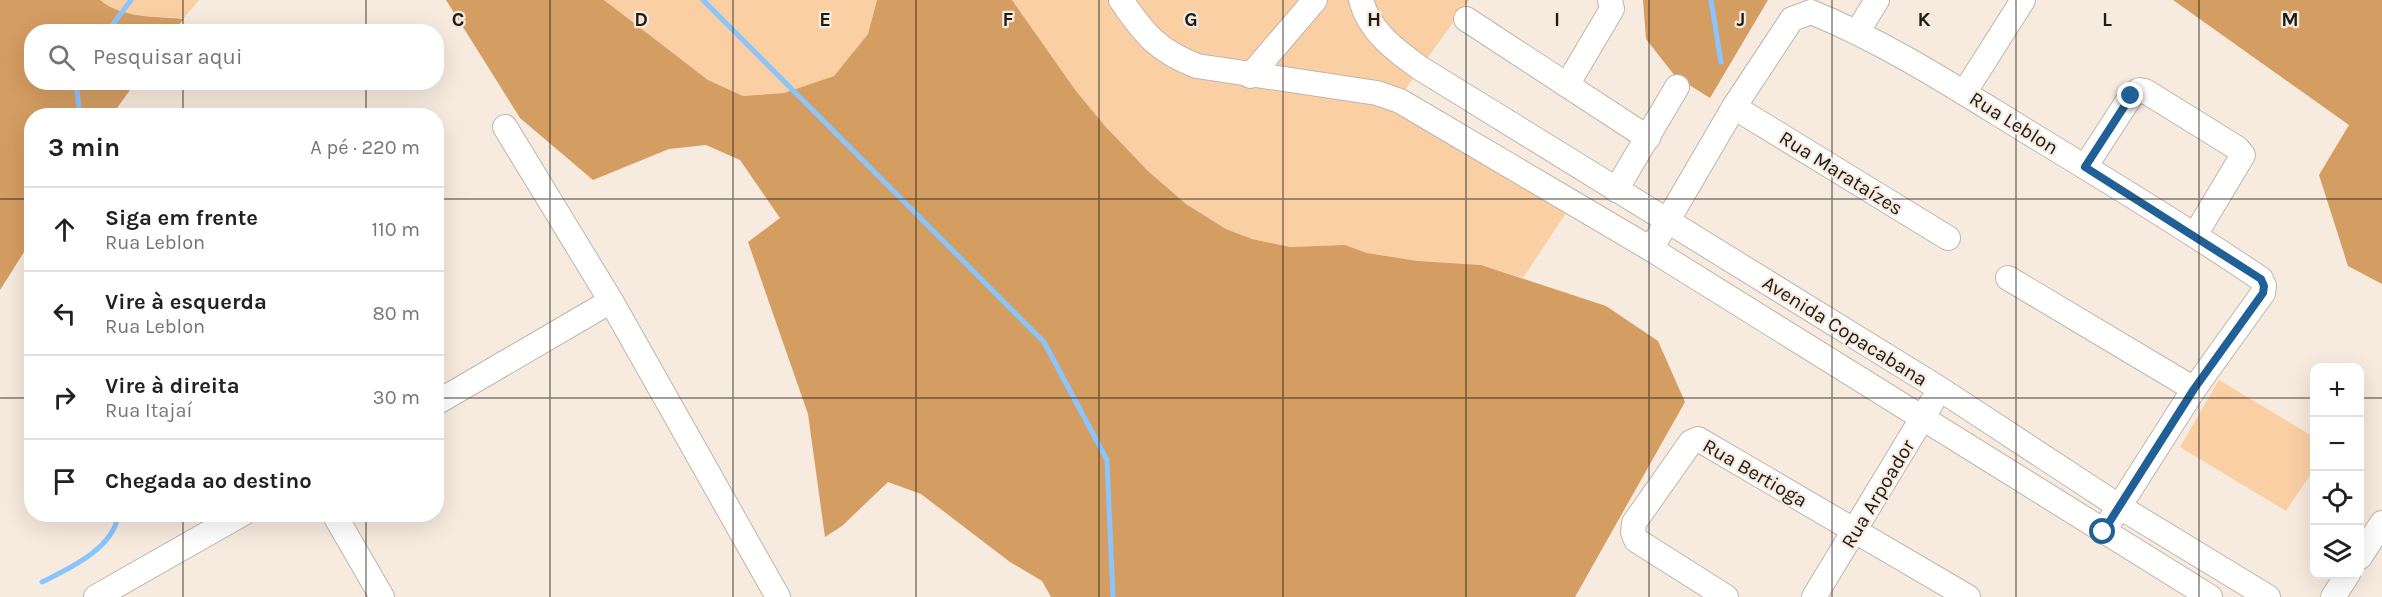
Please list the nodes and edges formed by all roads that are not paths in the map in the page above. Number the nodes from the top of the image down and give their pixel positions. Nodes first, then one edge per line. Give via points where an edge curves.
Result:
1 (1121, 0) edge
2 (1315, 0) edge
3 (1361, 0) edge
4 (1610, 0) edge
5 (1877, 0) edge
6 (2023, 0) edge
7 (1466, 19) dead end
8 (1858, 31) junction
9 (1420, 68) junction
10 (1250, 76) junction
11 (1568, 85) junction
12 (1677, 87) dead end
13 (1964, 93) junction
14 (1400, 100) junction
15 (1734, 108) junction
16 (505, 127) dead end
17 (1648, 138) junction
18 (2085, 167) junction
19 (1616, 190) junction
20 (1669, 222) junction
21 (2195, 235) junction
22 (1948, 238) dead end
23 (1652, 249) junction
24 (2008, 278) dead end
25 (611, 301) junction
26 (1940, 389) junction
27 (2194, 389) junction
28 (444, 398) edge
29 (1924, 416) junction
30 (2120, 507) junction
31 (228, 522) edge
32 (339, 522) edge
33 (2382, 523) edge
34 (1855, 532) junction
35 (2103, 532) junction
36 (2364, 551) edge
37 (2345, 579) edge
38 (96, 597) edge
39 (382, 597) edge
40 (778, 597) edge
41 (1726, 597) edge
42 (1814, 597) edge
43 (1968, 597) edge
44 (2210, 597) edge
45 (2268, 597) edge
46 (2333, 597) edge

1 - 10 street, Avenida Copacabana via 1153,43 1174,57 1197,66
2 - 10 street
3 - 9 street, Avenida Copacabana via 1377,31
4 - 11 street via 1612,9
5 - 8 street
6 - 13 street
7 - 11 street
8 - 13 street, Rua Leblon
8 - 15 street, Rua Leblon via 1811,12 1801,13 1792,19
9 - 14 street
9 - 19 street, Avenida Copacabana
10 - 14 street, Avenida Copacabana via 1377,93
11 - 17 street
12 - 17 street
13 - 18 street, Rua Leblon
14 - 23 street, Avenida Copacabana
15 - 20 street, Rua Leblon
15 - 22 street, Rua Marataízes
16 - 25 street
17 - 19 street
18 - 21 street, Rua Leblon
18 - 21 street via 2131,96 2145,91 2243,155
19 - 20 street, Avenida Copacabana
20 - 23 street, Rua Leblon
20 - 26 street, Avenida Copacabana
21 - 27 street, Rua Leblon via 2261,279 2264,286 2263,293
23 - 29 street, Avenida Copacabana
24 - 27 street
25 - 28 street
25 - 40 street
26 - 29 street, Rua Arpoador
26 - 30 street, Avenida Copacabana
27 - 30 street, Rua Leblon
29 - 34 street, Rua Arpoador
29 - 35 street, Avenida Copacabana
30 - 35 street, Rua Leblon
30 - 45 street, Avenida Copacabana
31 - 38 street
32 - 39 street
33 - 36 street
34 - 41 street, Rua Bertioga via 1701,440 1694,440 1634,524 1633,532 1636,540
34 - 42 street, Rua Arpoador
34 - 43 street
35 - 44 street, Avenida Copacabana
37 - 46 street

